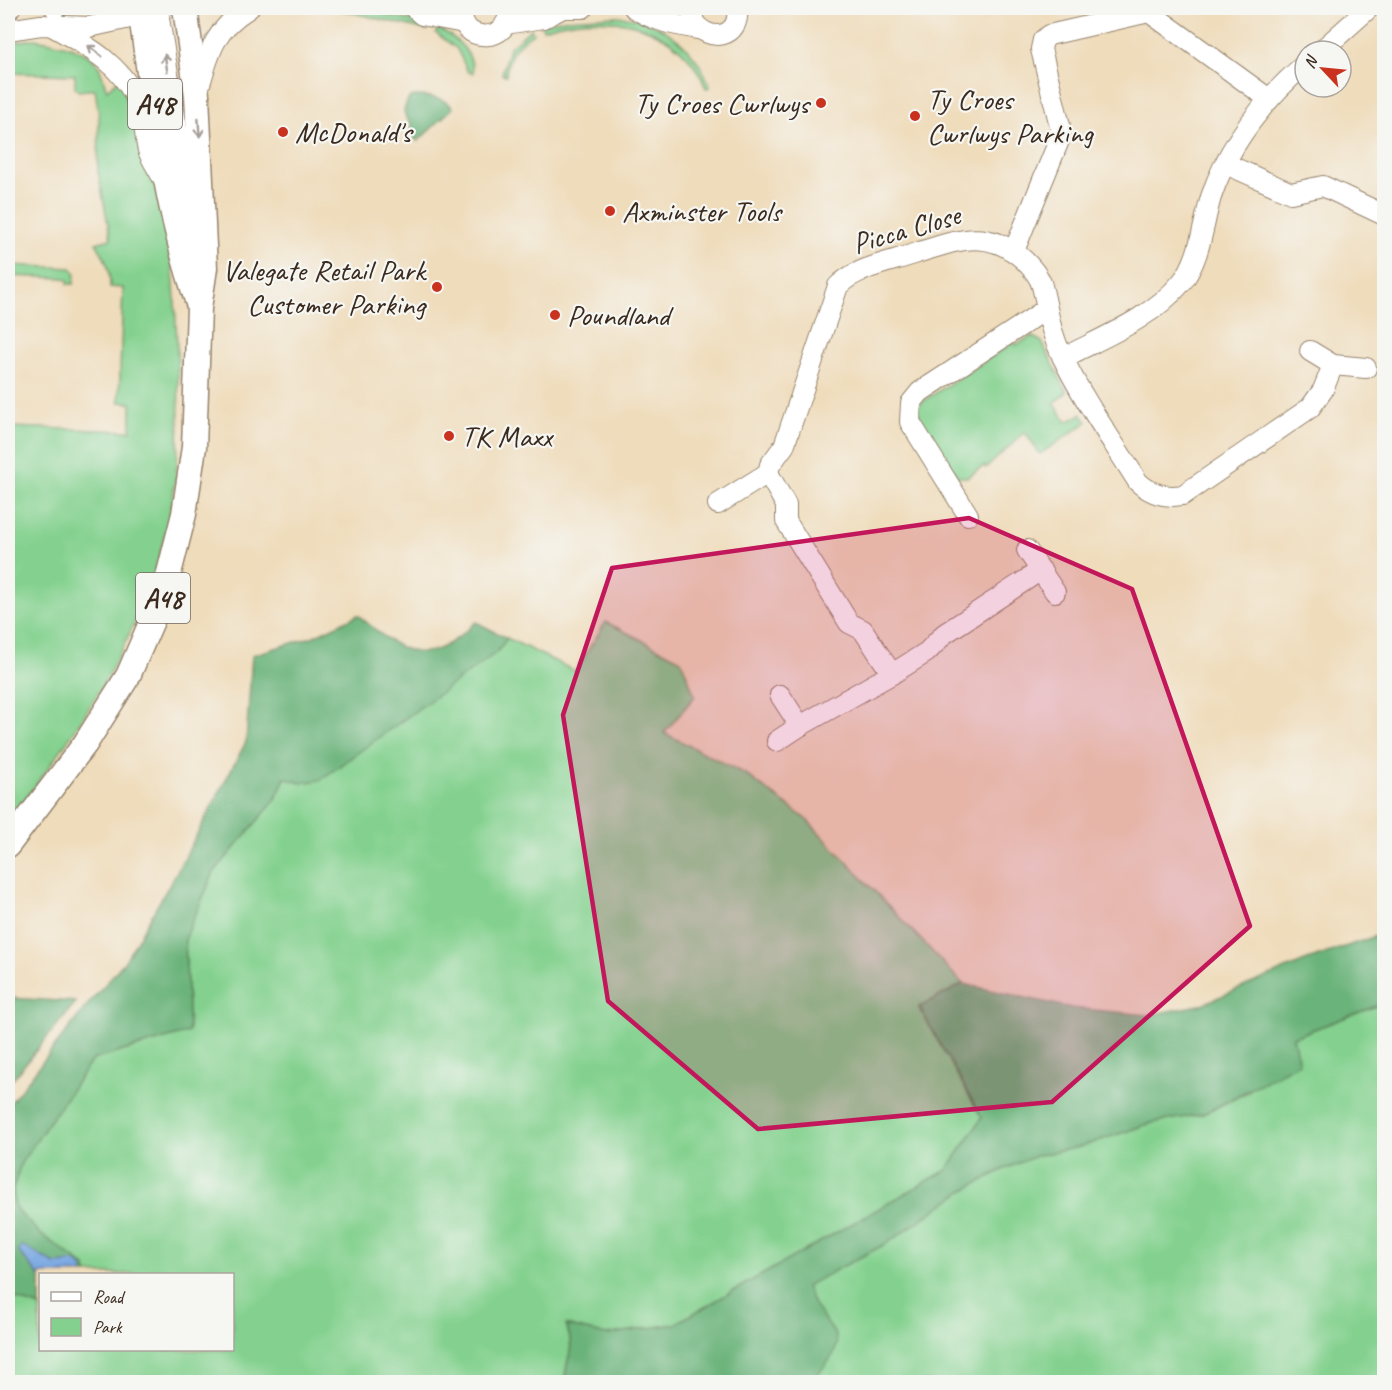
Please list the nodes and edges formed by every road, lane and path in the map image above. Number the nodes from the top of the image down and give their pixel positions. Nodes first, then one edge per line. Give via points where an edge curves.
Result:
1 (185, 8) edge
2 (249, 8) edge
3 (414, 8) edge
4 (560, 8) edge
5 (583, 8) edge
6 (634, 8) edge
7 (693, 8) edge
8 (737, 8) edge
9 (1369, 8) edge
10 (153, 10) edge
11 (1149, 10) edge
12 (54, 14) edge
13 (464, 15) edge
14 (506, 16) edge
15 (698, 29) junction
16 (8, 30) edge
17 (1334, 39) edge
18 (1293, 76) edge
19 (196, 95) junction
20 (1269, 99) junction
21 (1226, 164) junction
22 (170, 192) junction
23 (1384, 215) edge
24 (1014, 251) junction
25 (185, 267) junction
26 (200, 308) junction
27 (1045, 310) junction
28 (1310, 351) dead end
29 (1063, 358) junction
30 (1333, 365) junction
31 (1366, 368) dead end
32 (768, 473) junction
33 (718, 504) dead end
34 (969, 515) dead end
35 (1027, 550) dead end
36 (1041, 570) junction
37 (1055, 592) dead end
38 (892, 674) junction
39 (780, 695) dead end
40 (800, 726) junction
41 (777, 741) dead end
42 (8, 845) edge

1 - 19 main road, A48
2 - 19 street via 222,29 215,40
3 - 13 street via 422,15
4 - 5 street
4 - 14 street via 544,18
6 - 15 street via 676,25
7 - 15 street via 693,21
8 - 15 street via 738,16 730,30 720,36
9 - 17 street
10 - 12 street via 89,27
10 - 22 main road, A48
25 -> 10 street via 189,233 184,188
11 - 20 street
11 - 24 street via 1049,35 1043,40 1041,49 1060,138
12 - 16 street
22 -> 12 street via 149,152 142,115 128,84 110,62
13 - 14 street via 473,34 488,37 497,34
18 - 20 street
19 -> 26 main road, A48 via 205,268
20 - 21 street via 1244,131
21 - 23 street via 1291,193 1323,186
21 - 29 street via 1183,281 1161,304
22 - 25 main road, A48
24 - 27 street, Picca Close via 1042,284
24 - 32 street, Picca Close via 984,239 958,240 845,279 832,299 792,427
25 - 26 main road, A48
26 - 42 main road, A48 via 191,477 164,593 128,676 106,713
27 - 29 street, Picca Close via 1050,332
27 - 34 street via 920,392 911,403 910,422
28 - 30 street
29 - 30 street, Picca Close via 1138,482 1147,490 1173,497 1203,484 1216,471 1310,408
30 - 31 street
32 - 33 street
32 - 38 street via 786,505 786,521 849,623 863,630
35 - 36 street
36 - 37 street
36 - 38 street via 944,634 927,652
38 - 40 street
39 - 40 street
40 - 41 street

